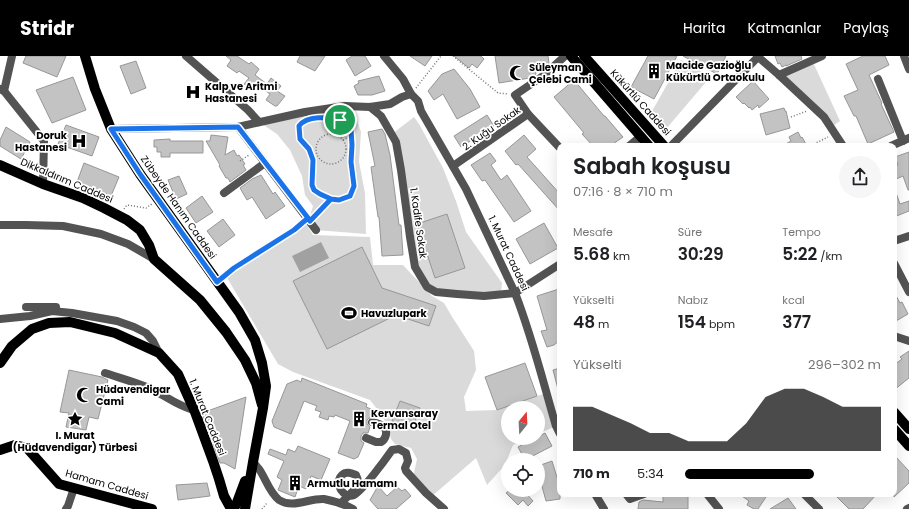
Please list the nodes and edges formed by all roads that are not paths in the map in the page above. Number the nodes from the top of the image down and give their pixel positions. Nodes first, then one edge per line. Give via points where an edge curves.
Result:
1 (12, 56) edge
2 (85, 56) edge
3 (186, 56) edge
4 (384, 56) edge
5 (565, 56) edge
6 (572, 56) edge
7 (584, 56) edge
8 (757, 56) edge
9 (822, 56) edge
10 (904, 56) edge
11 (909, 69) edge
12 (779, 75) junction
13 (878, 79) dead end
14 (2, 90) edge
15 (411, 94) junction
16 (370, 107) junction
17 (528, 114) junction
18 (259, 122) junction
19 (238, 127) junction
20 (111, 129) junction
21 (641, 136) junction
22 (906, 139) edge
23 (633, 143) edge
24 (647, 143) edge
25 (661, 143) edge
26 (674, 143) edge
27 (841, 143) edge
28 (557, 145) edge
29 (265, 163) junction
30 (0, 165) edge
31 (453, 166) junction
32 (43, 184) junction
33 (224, 193) dead end
34 (0, 225) edge
35 (316, 230) dead end
36 (909, 236) edge
37 (897, 240) edge
38 (154, 259) junction
39 (557, 266) edge
40 (897, 269) edge
41 (909, 292) edge
42 (515, 293) junction
43 (26, 307) dead end
44 (90, 317) junction
45 (0, 318) edge
46 (897, 337) edge
47 (909, 341) edge
48 (159, 353) junction
49 (0, 363) edge
50 (105, 373) dead end
51 (263, 408) junction
52 (194, 410) junction
53 (897, 415) edge
54 (372, 422) dead end
55 (557, 422) edge
56 (909, 429) edge
57 (897, 432) edge
58 (366, 438) dead end
59 (384, 440) junction
60 (909, 446) edge
61 (0, 450) edge
62 (392, 450) junction
63 (252, 462) junction
64 (74, 488) junction
65 (597, 497) edge
66 (710, 497) edge
67 (807, 497) edge
68 (342, 502) junction
69 (236, 508) edge
70 (66, 509) edge
71 (152, 509) edge
72 (353, 509) edge
73 (444, 509) edge
74 (604, 509) edge
75 (720, 509) edge
76 (819, 509) edge

1 - 14 street
2 - 20 main road, Zübeyde Hanım Caddesi via 94,89
3 - 18 street
4 - 15 street, 1. Murat Caddesi via 403,79
5 - 17 street, 2. Kuğu Sokak via 543,76 515,95
6 - 21 main road
7 - 25 main road, Kükürtlü Caddesi
8 - 12 street
8 - 26 street
9 - 12 street
10 - 11 street
12 - 27 street via 824,117
13 - 22 street
14 - 32 street via 44,141
15 - 16 street via 390,104
15 - 31 street, 1. Murat Caddesi via 418,101 421,111
16 - 18 street via 345,106
16 - 42 street, 1. Kadife Sokak via 381,116 396,142 415,267 427,287 436,292 484,296
17 - 28 street
17 - 31 street, 2. Kuğu Sokak
18 - 19 street
19 - 20 street
19 - 29 street
20 - 51 main road, Zübeyde Hanım Caddesi via 140,174 239,312 255,340 266,386
21 - 23 street
21 - 24 main road
29 - 33 street
29 - 35 street
30 - 32 main road, Dikkaldırım Caddesi
31 - 42 street, 1. Murat Caddesi
32 - 38 main road, Dikkaldırım Caddesi via 83,198 126,220 140,230
34 - 38 street via 63,226 102,234 128,244
36 - 37 street
38 - 51 main road, Dikkaldırım Caddesi via 200,300 226,332 246,360 256,382
39 - 42 street
40 - 41 street
42 - 55 street, 1. Murat Caddesi
43 - 44 street via 68,307 82,310
44 - 45 street via 52,311 30,316
44 - 48 street via 117,322 146,333
46 - 47 street
48 - 49 main road, 1. Murat Caddesi via 116,333 70,322 49,323 32,328 12,346
48 - 52 main road, 1. Murat Caddesi via 178,374
50 - 52 street via 140,384
51 - 63 main road, Zübeyde Hanım Caddesi
52 - 69 main road, 1. Murat Caddesi via 224,496
53 - 56 main road
54 - 59 street via 384,427
57 - 60 main road
58 - 59 street via 376,442
59 - 62 street
61 - 64 main road, Hamam Caddesi via 15,445 27,448 59,484
62 - 68 street via 356,494 351,496 346,494 341,490 338,482 340,476 348,472 356,475 358,480 353,491
62 - 73 street via 399,449 406,453 406,471
63 - 68 street via 279,501 288,505 322,499
63 - 69 main road, Zübeyde Hanım Caddesi
64 - 70 street
64 - 71 main road, Hamam Caddesi
65 - 74 street
66 - 75 street
67 - 76 street
68 - 72 street

